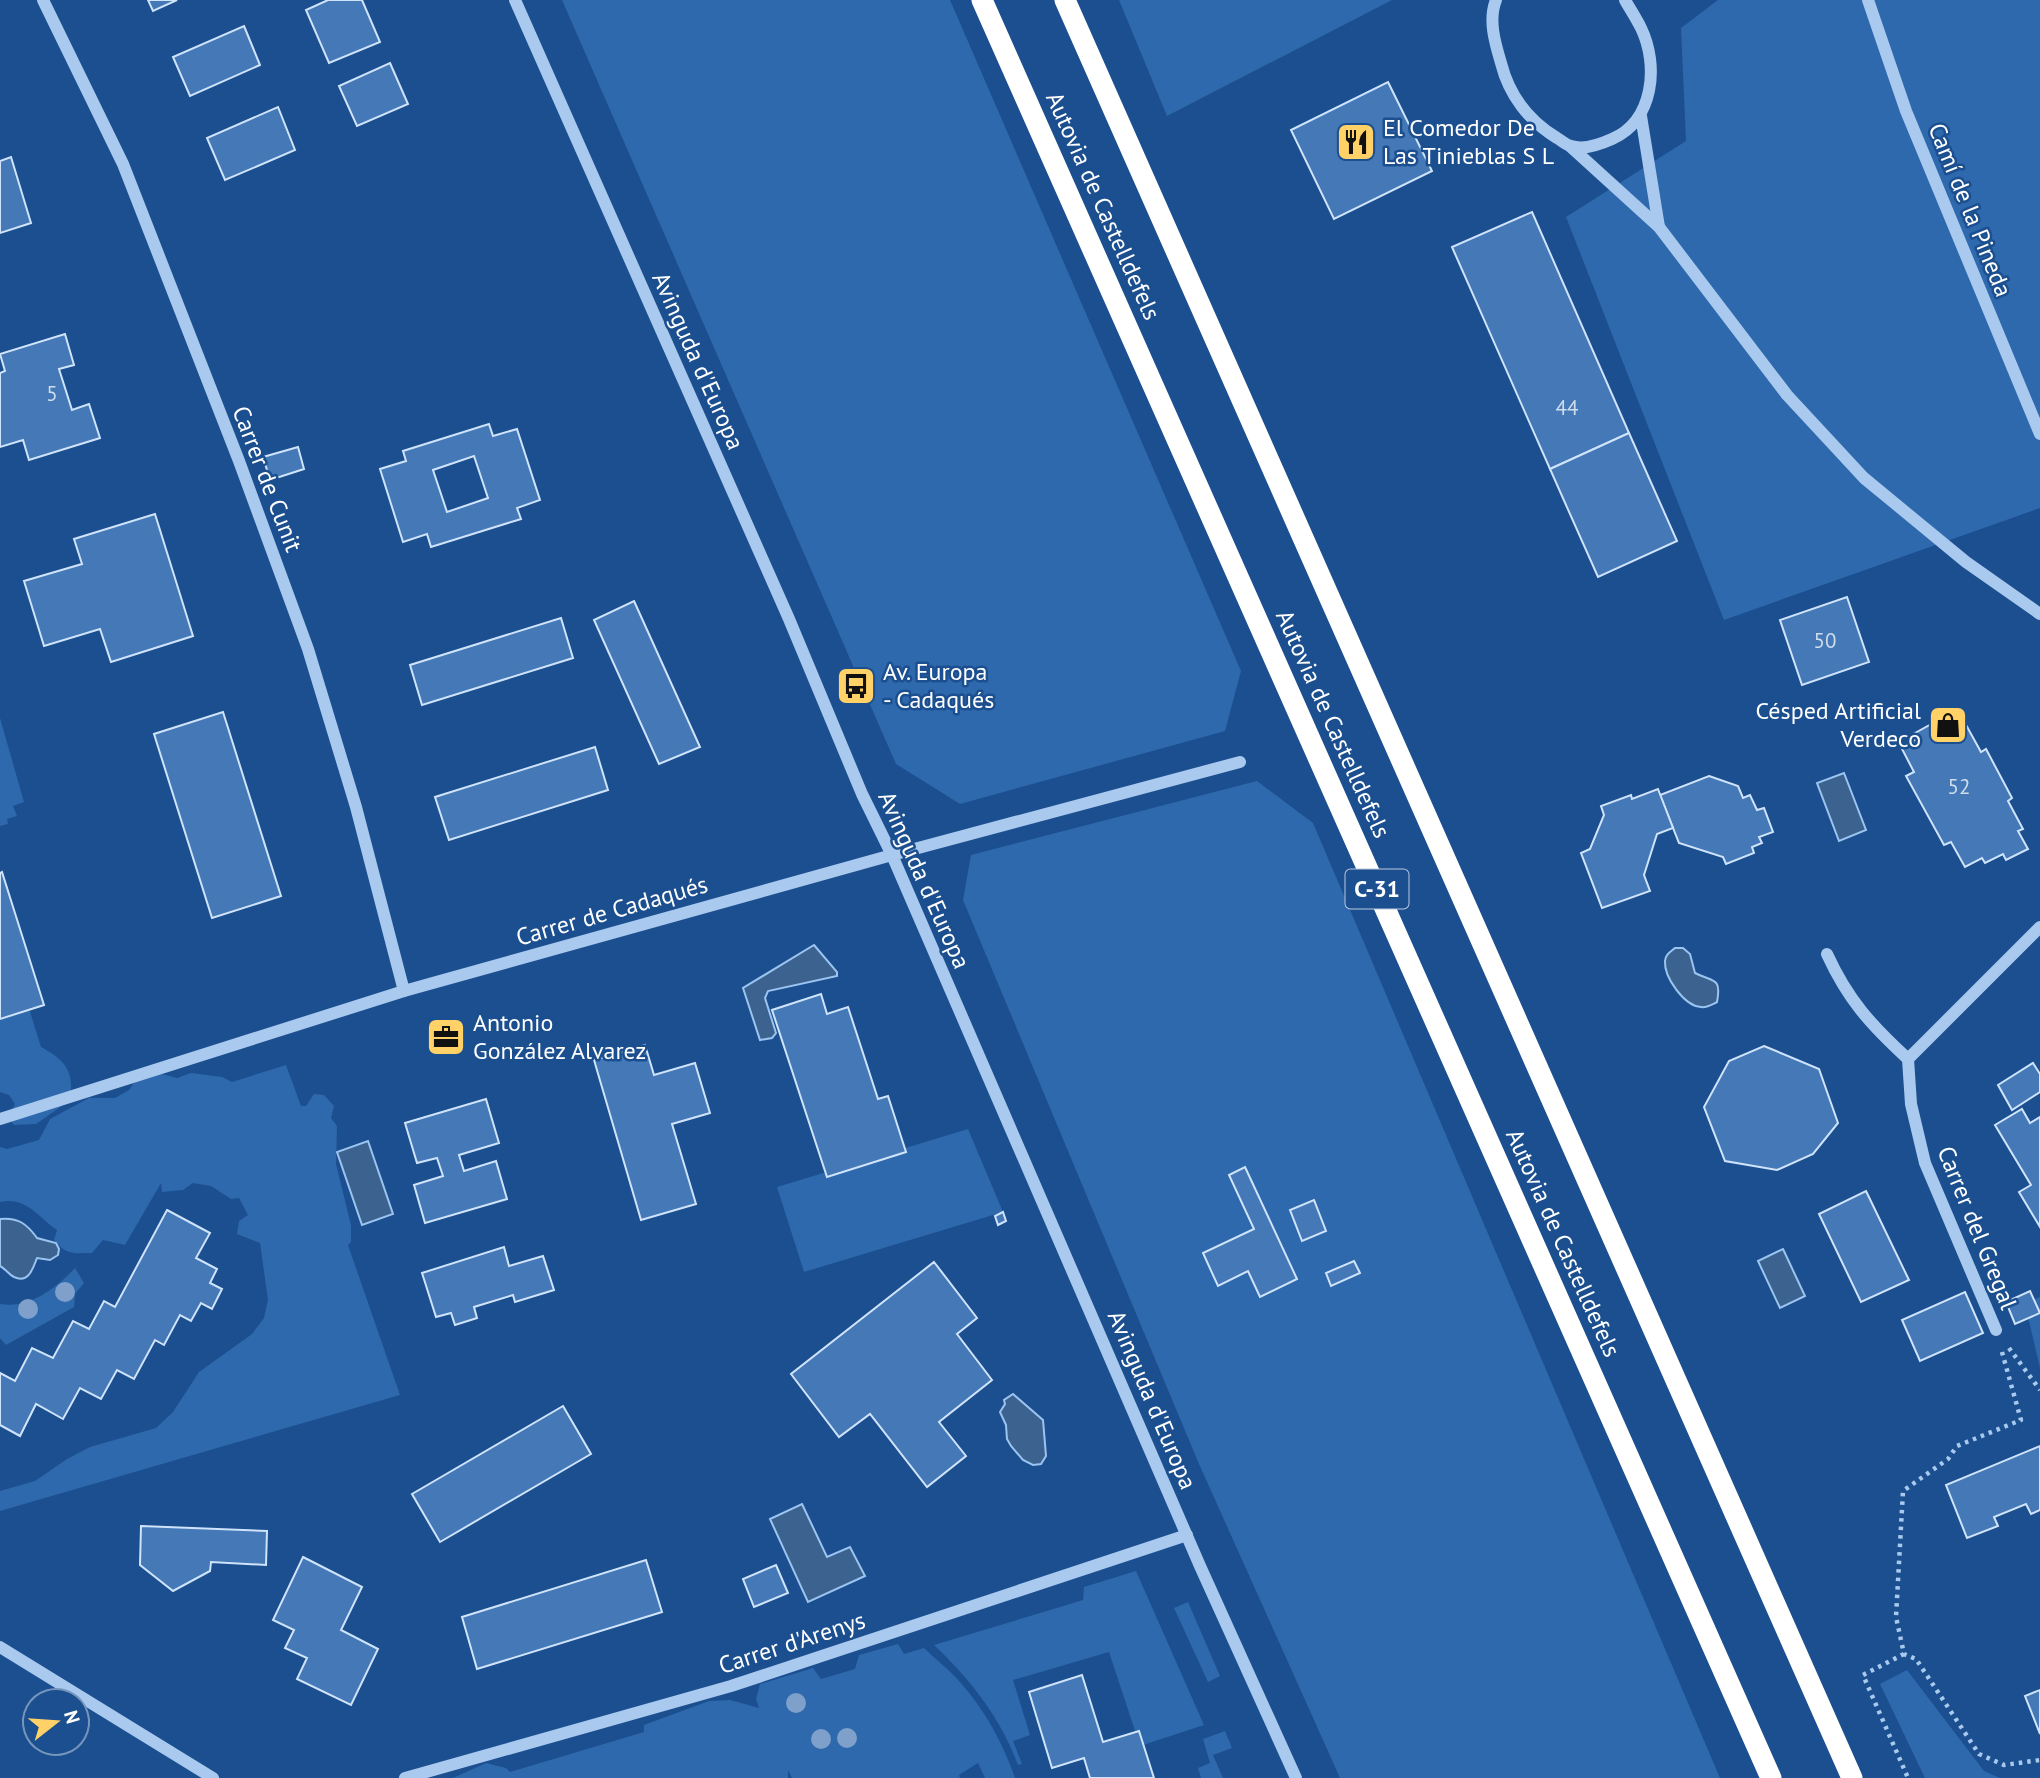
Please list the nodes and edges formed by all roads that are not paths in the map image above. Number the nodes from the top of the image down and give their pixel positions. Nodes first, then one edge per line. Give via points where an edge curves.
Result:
1 (43, 0) edge
2 (515, 0) edge
3 (982, 0) edge
4 (1065, 0) edge
5 (1496, 0) edge
6 (1625, 0) edge
7 (1868, 0) edge
8 (1641, 116) junction
9 (1571, 147) junction
10 (1659, 227) junction
11 (2040, 434) edge
12 (2040, 614) edge
13 (1240, 762) dead end
14 (892, 855) junction
15 (2040, 927) edge
16 (1827, 954) dead end
17 (404, 991) junction
18 (1908, 1059) junction
19 (0, 1119) edge
20 (1996, 1331) road end
21 (1187, 1535) junction
22 (0, 1647) edge
23 (213, 1778) edge
24 (405, 1778) edge
25 (1296, 1778) edge
26 (1771, 1778) edge
27 (1852, 1778) edge

1 - 17 street, Carrer de Cunit via 123,164 308,649 356,807
2 - 14 street, Avinguda d'Europa
3 - 26 highway, Autovia de Castelldefels / C-31
4 - 27 highway, Autovia de Castelldefels
5 - 9 street via 1493,36 1503,73 1539,127
6 - 8 street via 1642,30 1650,59 1651,88
7 - 11 street, Camí de la Pineda via 1906,111
8 - 9 street via 1626,133 1599,145
8 - 10 street
9 - 10 street
10 - 12 street via 1787,395 1864,478 1966,562
13 - 14 street, Carrer de Cadaqués
14 - 17 street, Carrer de Cadaqués
14 - 21 street, Avinguda d'Europa
15 - 18 street
16 - 18 street via 1841,984 1873,1027
17 - 19 street, Carrer de Cadaqués
18 - 20 street, Carrer del Gregal via 1911,1104 1925,1163
21 - 24 street, Carrer d'Arenys via 731,1686
21 - 25 street, Avinguda d'Europa
22 - 23 street

